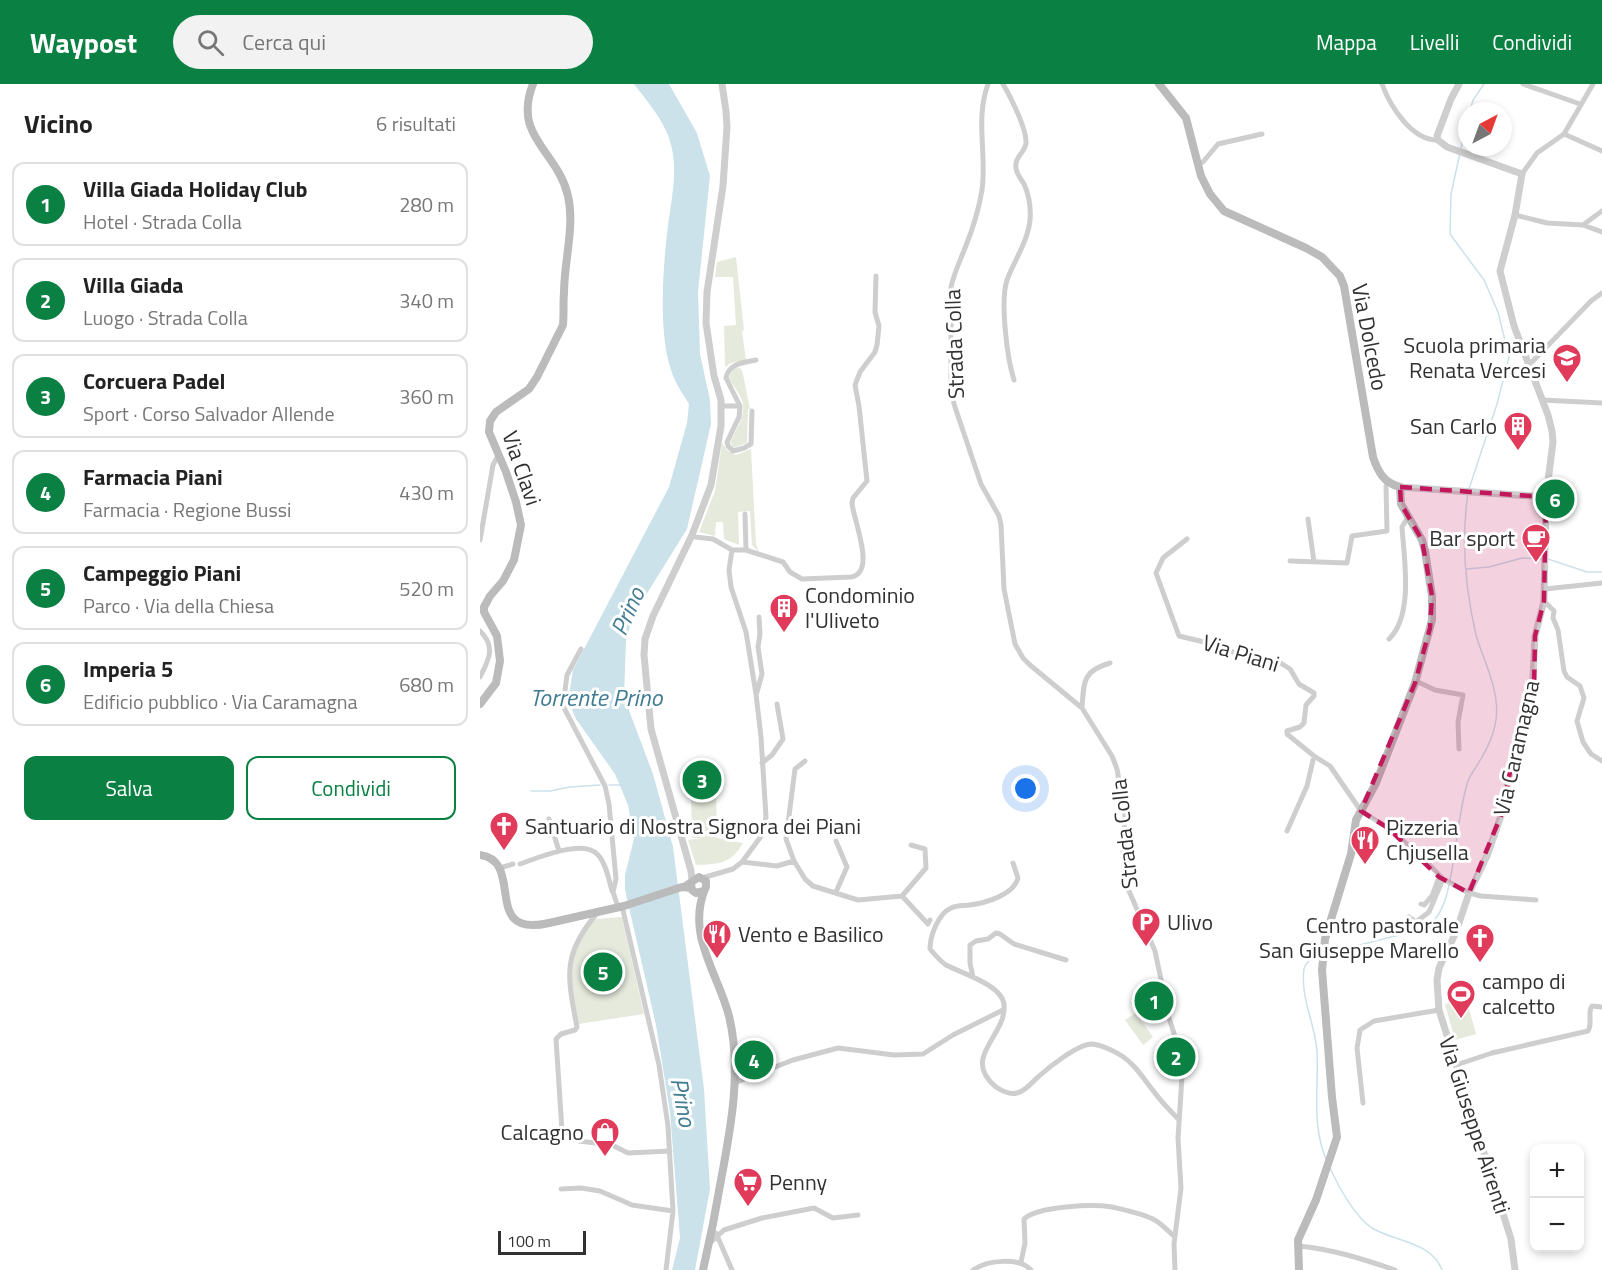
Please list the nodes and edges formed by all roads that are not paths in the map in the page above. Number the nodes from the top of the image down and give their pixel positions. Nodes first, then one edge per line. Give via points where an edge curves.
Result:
1 (532, 84) edge
2 (722, 84) edge
3 (988, 84) edge
4 (1003, 84) edge
5 (1159, 84) edge
6 (1382, 84) edge
7 (1459, 84) edge
8 (1523, 84) edge
9 (1593, 84) edge
10 (1580, 104) junction
11 (1262, 134) dead end
12 (1564, 134) junction
13 (1438, 140) junction
14 (1602, 151) edge
15 (1198, 164) junction
16 (1522, 174) junction
17 (1602, 211) edge
18 (1515, 215) junction
19 (1583, 225) junction
20 (1602, 232) edge
21 (876, 276) dead end
22 (1602, 293) edge
23 (756, 360) dead end
24 (1529, 365) junction
25 (1014, 380) dead end
26 (1542, 400) junction
27 (1602, 403) edge
28 (721, 406) junction
29 (740, 406) junction
30 (752, 411) dead end
31 (499, 454) junction
32 (1387, 482) junction
33 (1400, 487) junction
34 (1546, 497) junction
35 (745, 514) dead end
36 (1408, 517) junction
37 (1308, 519) dead end
38 (692, 535) junction
39 (1187, 539) dead end
40 (480, 540) edge
41 (732, 550) junction
42 (746, 550) junction
43 (1290, 561) dead end
44 (1314, 562) junction
45 (1602, 583) edge
46 (1545, 590) junction
47 (1544, 601) junction
48 (759, 617) dead end
49 (480, 631) edge
50 (1389, 639) dead end
51 (581, 649) dead end
52 (1110, 663) dead end
53 (480, 677) edge
54 (1416, 681) junction
55 (756, 694) junction
56 (480, 704) edge
57 (777, 704) dead end
58 (1082, 708) junction
59 (1459, 748) dead end
60 (1314, 756) junction
61 (805, 761) dead end
62 (1602, 761) edge
63 (762, 763) junction
64 (1361, 811) junction
65 (549, 819) dead end
66 (1287, 831) dead end
67 (836, 841) dead end
68 (911, 846) dead end
69 (559, 851) junction
70 (480, 855) edge
71 (794, 861) junction
72 (742, 862) junction
73 (1012, 863) dead end
74 (513, 864) dead end
75 (520, 864) dead end
76 (500, 868) junction
77 (717, 874) junction
78 (1441, 878) junction
79 (693, 883) junction
80 (706, 888) junction
81 (613, 892) junction
82 (836, 892) junction
83 (1469, 893) junction
84 (902, 896) junction
85 (1536, 900) dead end
86 (700, 902) junction
87 (1421, 903) dead end
88 (621, 906) junction
89 (598, 911) junction
90 (1409, 917) dead end
91 (930, 920) dead end
92 (1066, 960) dead end
93 (973, 977) junction
94 (1437, 980) joint
95 (1602, 1007) edge
96 (1003, 1010) junction
97 (1439, 1010) junction
98 (1456, 1065) junction
99 (734, 1083) junction
100 (1363, 1103) dead end
101 (1179, 1120) junction
102 (670, 1151) junction
103 (561, 1189) dead end
104 (673, 1211) junction
105 (858, 1215) dead end
106 (715, 1231) junction
107 (1175, 1237) junction
108 (1298, 1246) junction
109 (1021, 1262) junction
110 (666, 1270) edge
111 (703, 1270) edge
112 (732, 1270) edge
113 (973, 1270) edge
114 (1031, 1270) edge
115 (1175, 1270) edge
116 (1299, 1270) edge
117 (1395, 1270) edge
118 (1515, 1270) edge

1 - 31 main road, Via Clavi via 526,105 527,120 563,183 570,206 564,315 563,325 534,382 490,421 489,432
2 - 28 street via 727,127 706,323
3 - 58 street, Strada Colla via 980,126 981,193 951,287 952,394 981,484 999,516 1004,589 1015,644 1023,658
4 - 25 street via 1025,138 1016,168 1029,196 1030,208 1028,231 1004,291
5 - 15 main road, Via Dolcedo via 1186,118
6 - 13 street via 1387,98 1413,130 1423,138
7 - 13 street
8 - 10 street
9 - 10 street
10 - 12 street
11 - 15 street via 1218,144
12 - 14 street
12 - 16 street via 1537,153
13 - 16 street
15 - 32 main road, Via Dolcedo via 1210,194 1224,211 1306,248 1322,257 1340,276 1373,457
16 - 18 street, Via Caramagna
17 - 19 street
18 - 19 street via 1547,223
18 - 24 street, Via Caramagna via 1500,271
19 - 20 street
21 - 42 street via 877,345 855,385 867,481 852,503 863,550 861,572 851,577 802,579 783,562
22 - 24 street
23 - 29 street via 731,367 727,373
24 - 26 street, Via Caramagna
26 - 27 street
26 - 34 street, Via Caramagna via 1553,442
28 - 29 street
28 - 38 street via 711,484
29 - 30 street via 727,442 734,451 751,444
31 - 40 street via 491,471
31 - 56 main road, Via Clavi via 521,525 514,560 484,607 497,636 500,661 496,683
32 - 33 main road
32 - 44 street, Via Dolcedo via 1387,531 1352,536 1347,563
33 - 34 street
33 - 36 main road via 1401,504
34 - 46 street, Via Caramagna
35 - 42 street
36 - 50 street via 1402,527 1404,603 1397,630
36 - 54 main road via 1422,540 1432,596 1430,628
37 - 44 street
38 - 41 street via 713,539
38 - 79 street via 653,616 644,655 651,729
39 - 60 street, Via Piani via 1163,558 1156,573 1179,636 1209,642 1251,660 1279,662 1290,669 1299,684 1314,696 1306,705 1304,723 1287,734
41 - 42 street
41 - 55 street via 731,587 746,632
43 - 44 street, Via Dolcedo
45 - 46 street
46 - 47 street, Via Caramagna
47 - 62 street via 1554,611 1564,671 1580,686 1584,698 1577,721 1583,742
47 - 83 street, Via Caramagna via 1535,636 1532,698 1515,741 1502,813
48 - 55 street via 762,674
49 - 53 street via 487,639 490,655
51 - 81 street via 567,675 563,706 605,786 616,879
52 - 58 street via 1089,672
54 - 59 street via 1435,690 1463,695
54 - 64 main road
55 - 63 street
57 - 63 street via 783,739
58 - 101 street, Strada Colla via 1117,769 1125,808 1123,856 1128,890 1155,951 1183,1062
60 - 64 street, Via Piani via 1330,766
60 - 66 street via 1307,786
61 - 71 street via 795,769 790,799 786,839
63 - 72 street via 762,835
64 - 78 street, Via Piani via 1422,856
64 - 108 main road via 1329,922 1322,961 1337,1137
65 - 69 street
67 - 82 street via 847,867
68 - 84 street via 925,849 926,868
69 - 75 street
69 - 81 street via 594,851
70 - 76 main road via 492,859
71 - 72 street via 777,866
71 - 82 street via 813,886
72 - 77 street
73 - 93 street via 1018,878 1012,889 972,905 951,908 930,940 930,949 945,964
74 - 76 street
76 - 89 main road via 506,909 517,923 540,925
77 - 79 street
77 - 80 street
78 - 83 street, Via Piani
78 - 87 street via 1432,896 1424,905
78 - 90 street via 1429,912 1416,922
79 - 80 main road via 706,881
79 - 80 main road via 699,893
79 - 86 main road
79 - 88 main road
80 - 86 main road
81 - 88 street
82 - 84 street via 858,900
83 - 85 street
83 - 94 street, Via Caramagna
84 - 91 street via 928,924
86 - 99 main road via 702,949 729,1018
88 - 89 main road
88 - 102 street via 659,1065
89 - 102 street via 574,946 569,964 577,1027 556,1039 562,1131 579,1141 612,1145 628,1153
92 - 93 street via 1014,944 998,933 970,945
93 - 96 street via 996,992
94 - 97 street, Via Giuseppe Airenti
95 - 98 street via 1592,1006 1589,1010 1588,1031
96 - 99 street via 923,1054 894,1055 838,1048
96 - 101 street via 1000,1027 983,1054 985,1071 997,1088 1020,1093 1055,1064 1094,1044 1136,1067
97 - 98 street, Via Giuseppe Airenti
97 - 100 street via 1374,1021 1360,1030 1357,1048
98 - 118 street, Via Giuseppe Airenti via 1511,1239
99 - 106 main road
101 - 107 street, Strada Colla via 1181,1188
102 - 104 street
103 - 104 street via 600,1191 632,1205
104 - 110 street
105 - 106 street via 832,1218 814,1208
106 - 111 main road
106 - 112 street
107 - 109 street via 1153,1219 1111,1207 1054,1209 1029,1214 1024,1219
107 - 115 street, Strada Colla
108 - 116 main road
108 - 117 street via 1359,1257
109 - 113 street via 1000,1262
109 - 114 street

